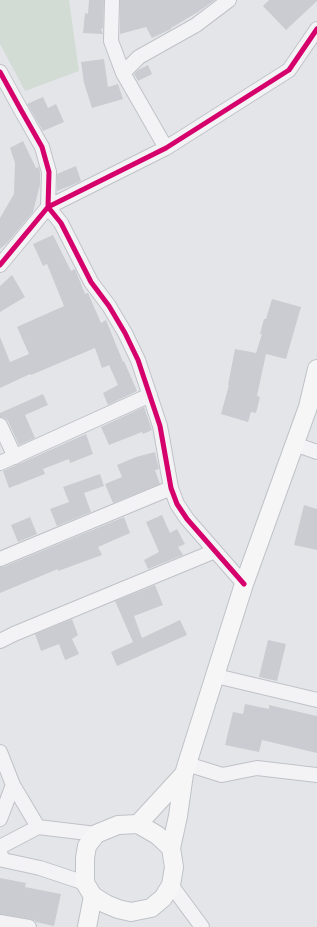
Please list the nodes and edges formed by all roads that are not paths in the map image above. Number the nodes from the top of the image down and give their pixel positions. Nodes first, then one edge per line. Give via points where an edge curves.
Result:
1 (112, 0) edge
2 (229, 0) edge
3 (317, 29) edge
4 (0, 72) edge
5 (124, 73) junction
6 (166, 148) junction
7 (48, 207) junction
8 (0, 265) edge
9 (317, 369) edge
10 (150, 395) junction
11 (0, 425) edge
12 (294, 444) junction
13 (317, 452) edge
14 (15, 457) junction
15 (0, 463) edge
16 (172, 488) junction
17 (215, 551) junction
18 (0, 559) edge
19 (244, 584) junction
20 (0, 641) edge
21 (216, 676) junction
22 (317, 700) edge
23 (0, 752) edge
24 (186, 769) junction
25 (317, 775) edge
26 (13, 785) junction
27 (0, 819) edge
28 (138, 824) junction
29 (38, 827) junction
30 (96, 834) junction
31 (0, 847) edge
32 (171, 848) junction
33 (0, 853) edge
34 (171, 885) junction
35 (89, 890) junction
36 (129, 920) edge
37 (0, 922) edge
38 (29, 927) edge
39 (87, 927) edge
40 (202, 927) edge

1 - 5 street via 111,41
2 - 5 street via 196,25 139,57
3 - 6 street via 289,70
4 - 7 street via 42,147 49,172
5 - 6 street
6 - 7 street
7 - 8 street
7 - 10 street via 61,223 91,282 126,333
9 - 12 main road via 308,407
10 - 14 street
10 - 16 street via 160,426
11 - 14 street
12 - 13 street
12 - 19 main road
14 - 15 street
16 - 17 street via 177,504 187,519
16 - 18 street
17 - 19 street
17 - 20 street
19 - 21 main road
21 - 22 street
21 - 24 main road
23 - 26 street
24 - 25 street via 222,775 257,768
24 - 28 main road
24 - 32 main road
26 - 27 street
26 - 29 street
28 - 30 main road via 118,825
28 - 32 main road via 157,835
29 - 30 street
29 - 31 street
30 - 35 main road via 87,846 85,858
32 - 34 main road via 174,867
33 - 35 street via 3,860 40,868
34 - 36 main road via 163,898 151,908
34 - 40 street
35 - 36 main road via 106,904 118,909
35 - 39 main road
37 - 38 street

